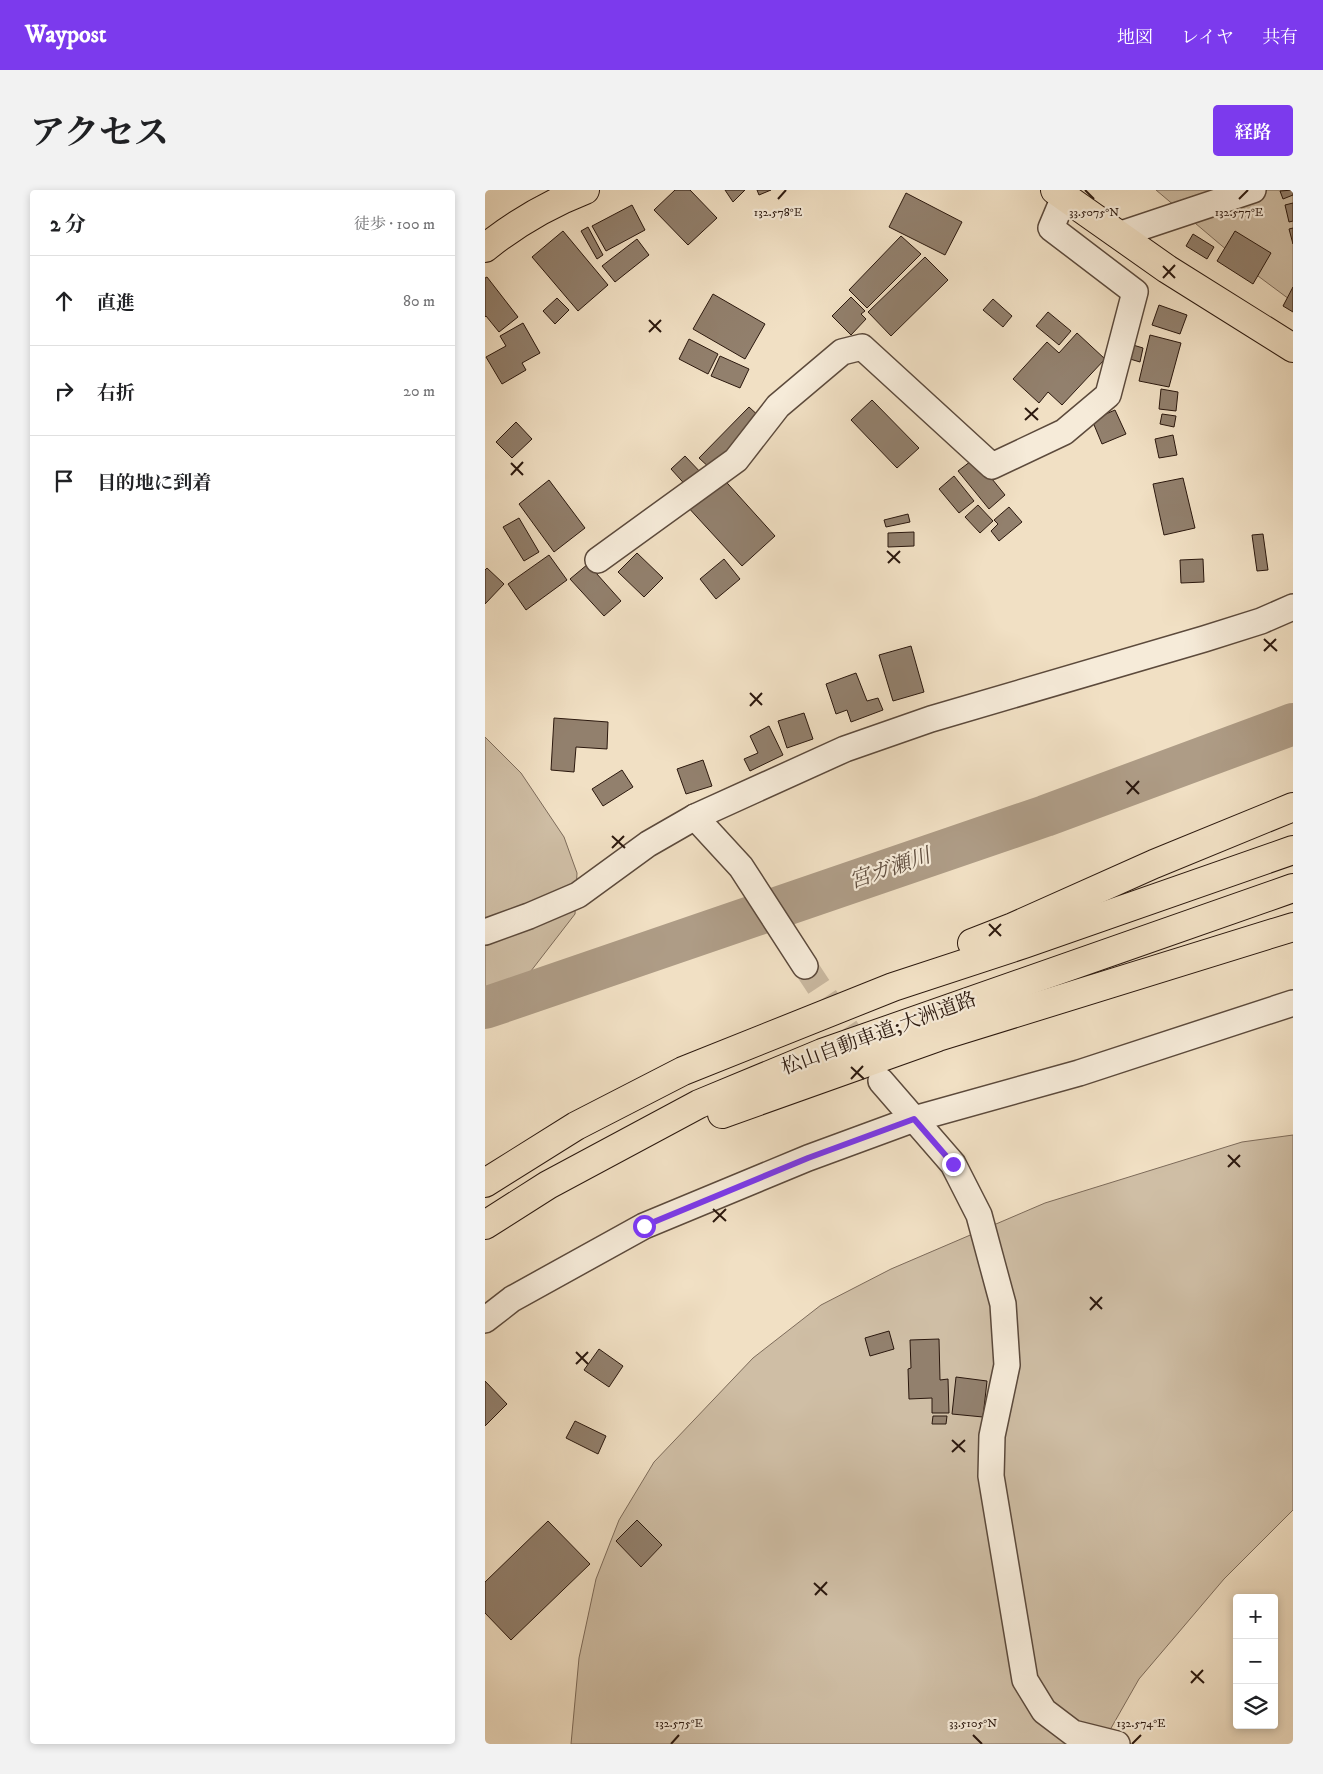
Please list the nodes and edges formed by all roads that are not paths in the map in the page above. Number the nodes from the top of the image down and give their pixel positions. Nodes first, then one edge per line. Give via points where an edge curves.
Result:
1 (585, 190) edge
2 (1253, 190) edge
3 (1060, 193) edge
4 (1118, 235) junction
5 (485, 248) edge
6 (1293, 348) edge
7 (598, 560) dead end
8 (1293, 607) edge
9 (1293, 807) edge
10 (695, 818) junction
11 (1293, 850) edge
12 (1293, 888) edge
13 (1293, 927) edge
14 (485, 932) edge
15 (805, 966) tunnel mouth
16 (1293, 1003) edge
17 (683, 1071) junction
18 (881, 1081) tunnel mouth
19 (914, 1119) junction
20 (597, 1158) junction
21 (485, 1183) edge
22 (485, 1226) edge
23 (485, 1320) edge
24 (1117, 1744) edge

1 - 5 highway via 557,201
2 - 4 street
3 - 4 highway
3 - 7 street via 1051,228 1135,292 1108,395 1064,432 992,466 862,347 842,352 778,406 736,460
4 - 6 highway
8 - 10 street via 1204,639 931,718 853,746
9 - 17 highway via 1013,927 801,1012
10 - 14 street via 648,844 578,895
10 - 15 street via 741,867
11 - 17 highway, 松山自動車道;大洲道路 via 893,987
12 - 20 highway, 松山自動車道;大洲道路 via 822,1053 699,1104
13 - 20 highway via 938,1037
16 - 19 street via 1079,1073
17 - 21 highway, 松山自動車道;大洲道路 via 576,1126
18 - 19 street
19 - 23 street via 808,1158 644,1226 512,1299
19 - 24 street via 953,1164 979,1215 1003,1304 1007,1365 992,1436 991,1476 1025,1680 1044,1711 1073,1733
20 - 22 highway, 松山自動車道;大洲道路

